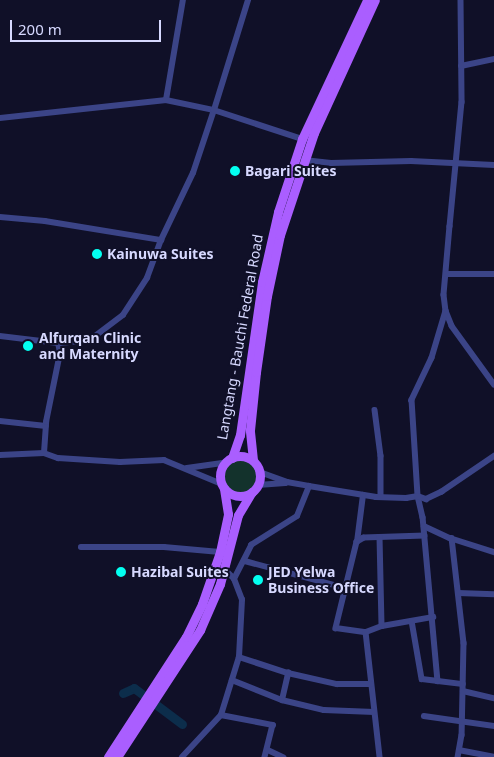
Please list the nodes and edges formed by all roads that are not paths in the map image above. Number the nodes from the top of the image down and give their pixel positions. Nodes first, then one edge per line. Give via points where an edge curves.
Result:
1 (183, 0) edge
2 (248, 0) edge
3 (367, 0) edge
4 (375, 0) edge
5 (461, 0) edge
6 (494, 59) edge
7 (461, 66) junction
8 (166, 100) junction
9 (214, 110) junction
10 (0, 118) edge
11 (302, 139) junction
12 (304, 160) junction
13 (456, 164) junction
14 (494, 164) edge
15 (0, 217) edge
16 (161, 240) junction
17 (446, 274) junction
18 (494, 274) edge
19 (446, 311) junction
20 (0, 336) edge
21 (58, 343) junction
22 (494, 384) edge
23 (375, 410) dead end
24 (0, 420) edge
25 (46, 426) junction
26 (44, 453) junction
27 (0, 454) edge
28 (494, 456) edge
29 (228, 460) junction
30 (253, 460) junction
31 (184, 468) junction
32 (260, 472) junction
33 (287, 482) junction
34 (223, 486) junction
35 (309, 486) junction
36 (255, 488) junction
37 (363, 495) junction
38 (418, 496) junction
39 (381, 497) junction
40 (424, 526) junction
41 (425, 536) junction
42 (380, 537) junction
43 (452, 538) junction
44 (357, 542) junction
45 (81, 546) dead end
46 (220, 552) junction
47 (494, 552) edge
48 (245, 561) junction
49 (224, 569) junction
50 (234, 579) junction
51 (345, 588) junction
52 (458, 593) junction
53 (494, 594) edge
54 (433, 617) junction
55 (412, 621) junction
56 (382, 626) junction
57 (366, 632) junction
58 (239, 657) junction
59 (288, 673) junction
60 (232, 680) junction
61 (438, 681) junction
62 (371, 684) junction
63 (463, 684) junction
64 (463, 692) junction
65 (154, 695) junction
66 (494, 698) edge
67 (282, 700) junction
68 (146, 707) junction
69 (374, 712) junction
70 (220, 715) junction
71 (424, 716) dead end
72 (462, 721) junction
73 (494, 726) edge
74 (268, 750) junction
75 (458, 754) edge
76 (108, 757) edge
77 (117, 757) edge
78 (182, 757) edge
79 (265, 757) edge
80 (283, 757) edge
81 (380, 757) edge
82 (494, 757) edge

1 - 8 street
2 - 9 street
3 - 11 main road, Langtang - Bauchi Federal Road
4 - 12 main road, Langtang - Bauchi Federal Road
5 - 7 street
6 - 7 street
7 - 13 street via 462,102
8 - 9 street
8 - 10 street
9 - 11 street
9 - 16 street via 193,173
11 - 29 main road, Langtang - Bauchi Federal Road via 269,245 240,435
12 - 13 street
12 - 30 main road, Langtang - Bauchi Federal Road via 280,235 267,296 250,430
13 - 14 street
13 - 17 street
15 - 16 street
16 - 21 street via 147,278 123,315 90,340
17 - 18 street
17 - 19 street
19 - 22 street via 452,326
19 - 38 street via 432,358 412,400
20 - 21 street
21 - 25 street via 60,353
23 - 39 street via 381,456
24 - 25 street
25 - 26 street
26 - 27 street
26 - 31 street via 58,458 120,462 164,460
28 - 38 street via 441,492 426,499
29 - 30 main road via 240,456
29 - 31 street
29 - 34 main road via 220,471
30 - 32 main road
31 - 34 street
32 - 33 street
32 - 36 main road
33 - 35 street
33 - 36 street
34 - 36 main road via 235,495 244,495
34 - 46 main road via 228,514
35 - 37 street
35 - 48 street via 297,516 256,541
36 - 49 main road via 238,515
37 - 39 street
37 - 44 street
38 - 39 street
38 - 40 street
40 - 41 street
40 - 43 street
41 - 42 street
41 - 54 street
42 - 44 street
42 - 56 street
43 - 47 street
43 - 52 street
44 - 51 street
45 - 46 street via 164,547
46 - 65 main road via 192,626
48 - 50 street
48 - 51 street
49 - 50 street
49 - 65 main road via 200,630
50 - 58 street via 243,608
51 - 57 street via 336,628
52 - 53 street
52 - 63 street via 464,642
54 - 55 street
54 - 61 street
55 - 56 street
55 - 61 street via 422,679
56 - 57 street
57 - 62 street
58 - 59 street
58 - 60 street
59 - 62 street via 337,684
59 - 67 street
60 - 67 street
60 - 70 street
61 - 63 street
62 - 69 street
63 - 64 street
64 - 66 street
64 - 72 street
65 - 68 main road
67 - 69 street via 324,710
68 - 76 main road
68 - 77 main road
69 - 81 street
70 - 74 street via 273,724
70 - 78 street
71 - 72 street
72 - 73 street
72 - 75 street
74 - 79 street
74 - 80 street
75 - 82 street

